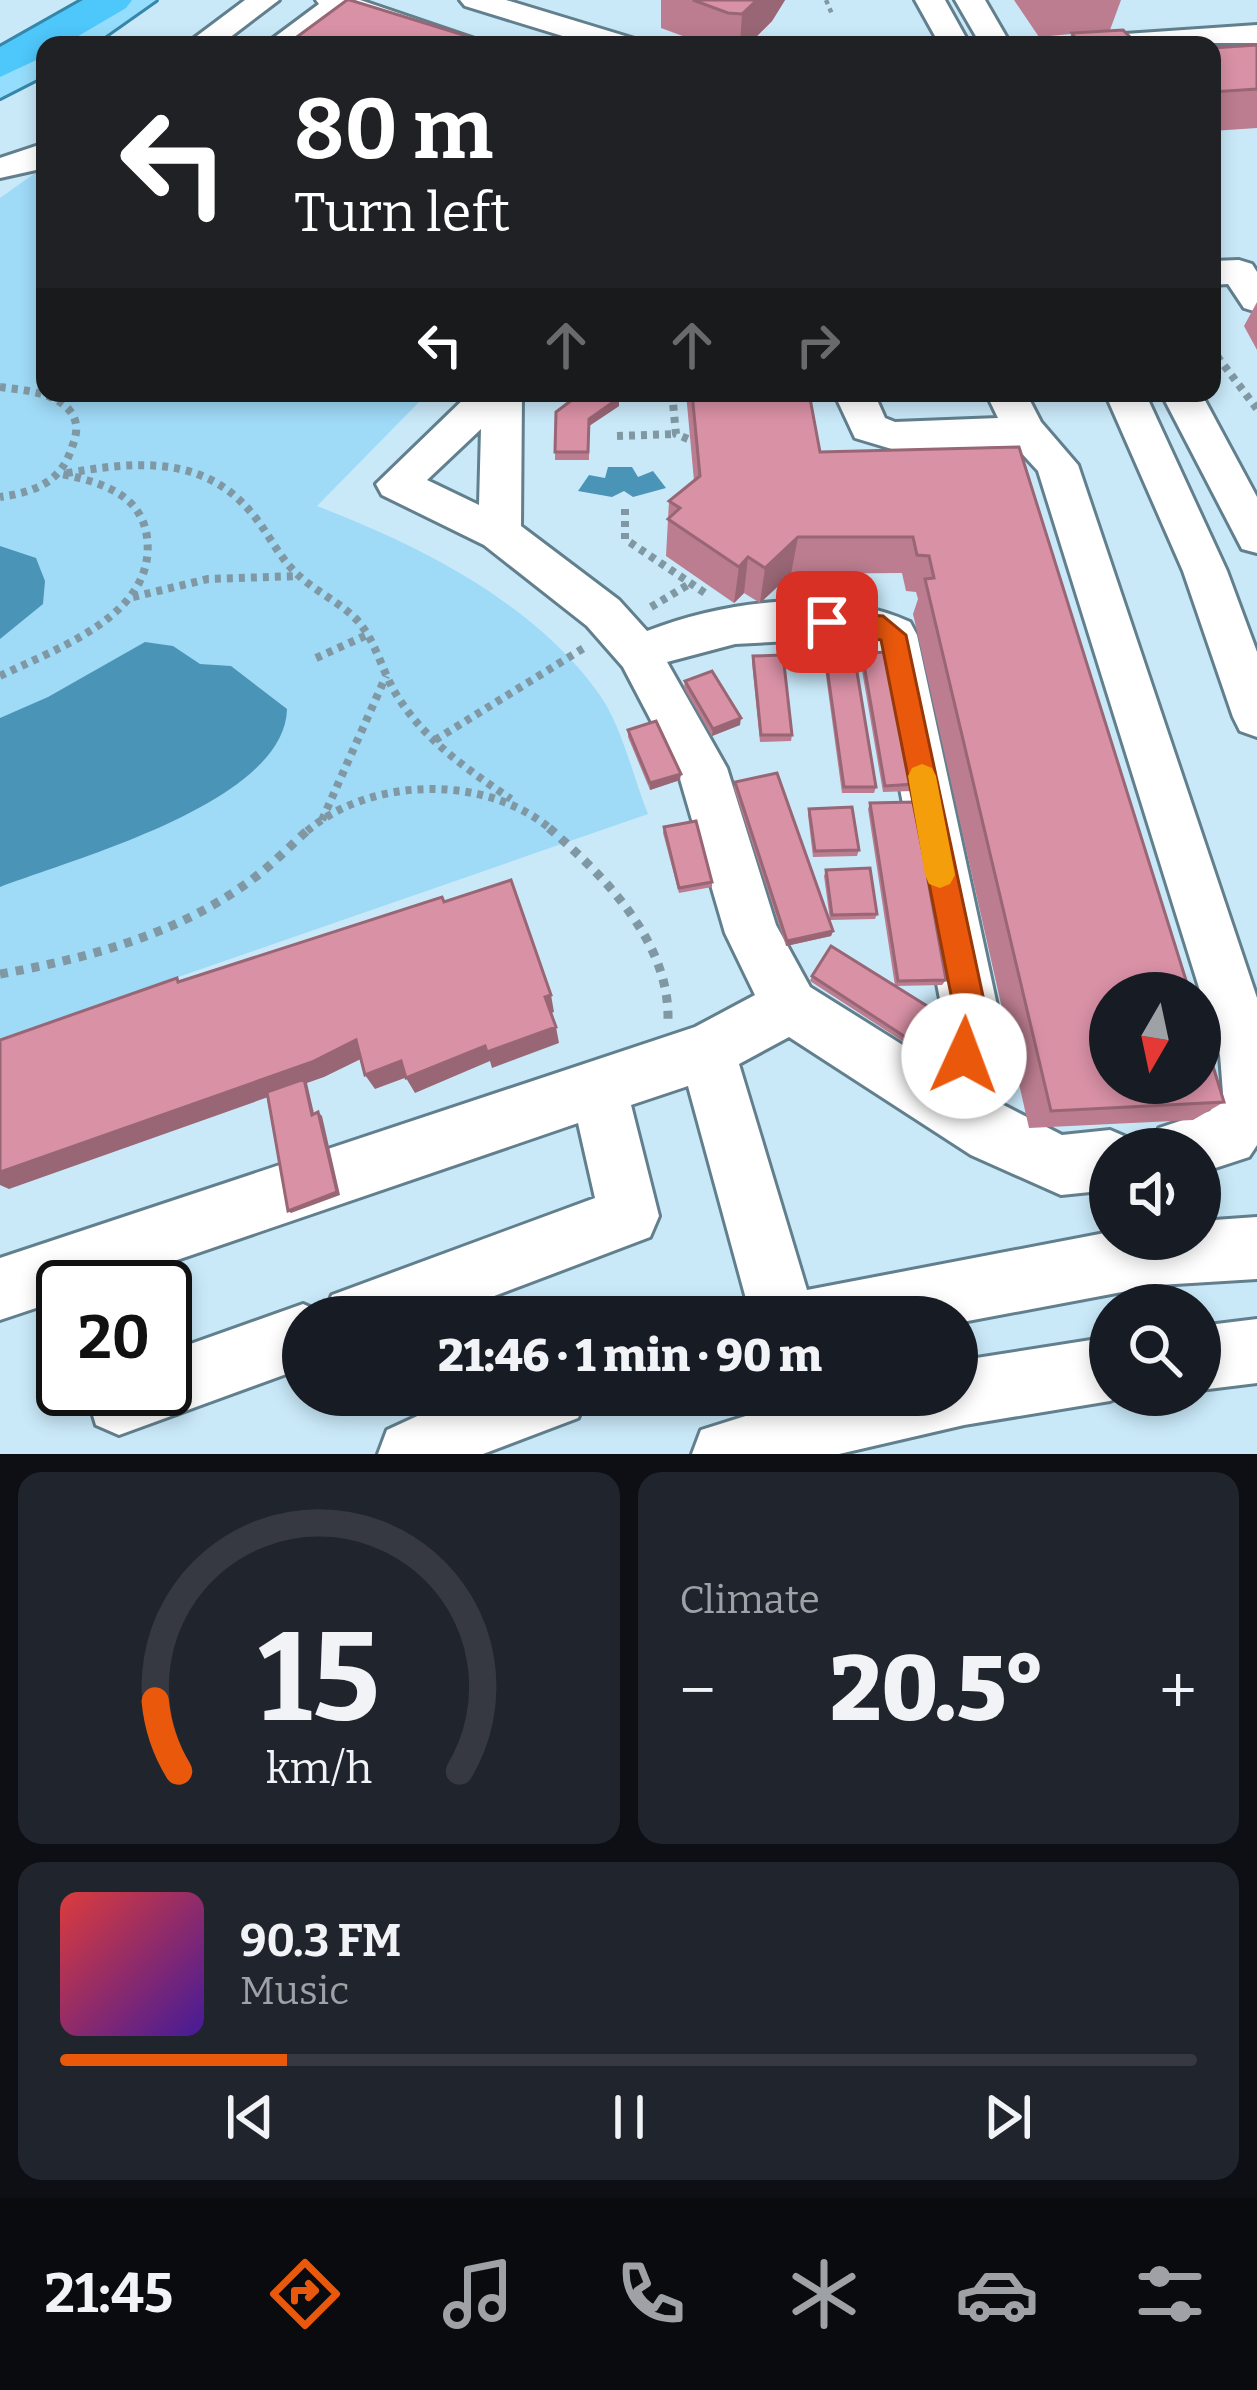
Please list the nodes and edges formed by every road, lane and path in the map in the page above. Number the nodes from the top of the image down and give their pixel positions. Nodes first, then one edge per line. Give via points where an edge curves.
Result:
1 (112, 0) edge
2 (136, 0) edge
3 (264, 0) edge
4 (475, 0) edge
5 (826, 0) edge
6 (930, 0) edge
7 (970, 0) edge
8 (336, 2) edge
9 (1112, 10) dead end
10 (832, 14) dead end
11 (1257, 34) edge
12 (49, 36) edge
13 (79, 36) edge
14 (213, 36) edge
15 (291, 36) edge
16 (437, 36) edge
17 (594, 36) edge
18 (950, 36) edge
19 (991, 36) edge
20 (1126, 36) edge
21 (1221, 37) edge
22 (36, 43) edge
23 (0, 64) edge
24 (36, 64) edge
25 (0, 86) edge
26 (36, 160) edge
27 (0, 168) edge
28 (1221, 273) edge
29 (1257, 300) edge
30 (1221, 362) edge
31 (0, 387) edge
32 (36, 394) edge
33 (52, 402) edge
34 (489, 402) edge
35 (499, 402) edge
36 (673, 402) edge
37 (858, 402) edge
38 (1129, 402) edge
39 (1186, 402) edge
40 (1257, 410) edge
41 (1016, 412) edge
42 (676, 434) junction
43 (617, 436) dead end
44 (690, 440) edge
45 (62, 474) junction
46 (0, 497) edge
47 (625, 509) dead end
48 (499, 533) junction
49 (1257, 537) edge
50 (299, 576) junction
51 (691, 583) junction
52 (132, 597) junction
53 (753, 626) junction
54 (367, 635) junction
55 (628, 641) junction
56 (316, 658) dead end
57 (0, 676) edge
58 (386, 676) junction
59 (1257, 717) edge
60 (435, 740) junction
61 (511, 799) junction
62 (321, 821) junction
63 (0, 974) edge
64 (790, 1006) junction
65 (689, 1057) junction
66 (598, 1087) junction
67 (946, 1106) junction
68 (1221, 1138) edge
69 (1089, 1163) edge
70 (1257, 1248) edge
71 (132, 1260) edge
72 (36, 1283) edge
73 (0, 1289) edge
74 (411, 1296) edge
75 (775, 1296) edge
76 (931, 1296) edge
77 (282, 1344) edge
78 (1257, 1351) edge
79 (1221, 1355) edge
80 (1089, 1372) edge
81 (192, 1376) edge
82 (494, 1416) edge
83 (815, 1426) edge
84 (411, 1454) edge
85 (725, 1454) edge

1 - 12 highway
2 - 13 main road
3 - 14 street
4 - 17 street
5 - 10 path
6 - 18 street
7 - 19 street
8 - 15 street
8 - 16 street
9 - 20 street
11 - 21 street
22 - 23 highway
24 - 25 main road
26 - 27 street
28 - 29 street via 1239,272
30 - 40 path
31 - 32 path
33 - 45 path via 73,413 78,431
34 - 48 street via 397,484
35 - 48 street
36 - 42 path
37 - 41 street via 869,428 895,436
38 - 59 street via 1205,572
39 - 49 street
41 - 68 street via 1058,465 1248,1055 1253,1100
42 - 43 path
42 - 44 path
45 - 46 path via 42,488
45 - 50 path via 128,462 197,471 245,506
45 - 52 path via 101,482 142,515 151,543
47 - 51 path via 625,539
48 - 55 street
50 - 52 path via 208,579
50 - 54 path via 332,596
51 - 53 path
51 - 55 path
52 - 57 path via 104,621
53 - 55 street
53 - 67 street via 864,624 893,635 971,1015
54 - 56 path
54 - 58 path
55 - 60 path
55 - 64 street via 702,768 752,933
58 - 60 path
58 - 62 path
60 - 61 path
61 - 62 path via 467,789 399,793 342,806
61 - 65 path via 556,832 639,924 662,958 671,989 668,1028
62 - 63 path via 242,887 161,927 83,959
64 - 65 street
64 - 67 street
65 - 66 street
65 - 75 street
66 - 71 street
66 - 74 street via 628,1216
67 - 69 street via 1061,1166
70 - 76 street via 1159,1254
72 - 73 street
77 - 81 street
78 - 79 street
80 - 83 street
82 - 84 street
83 - 85 street

